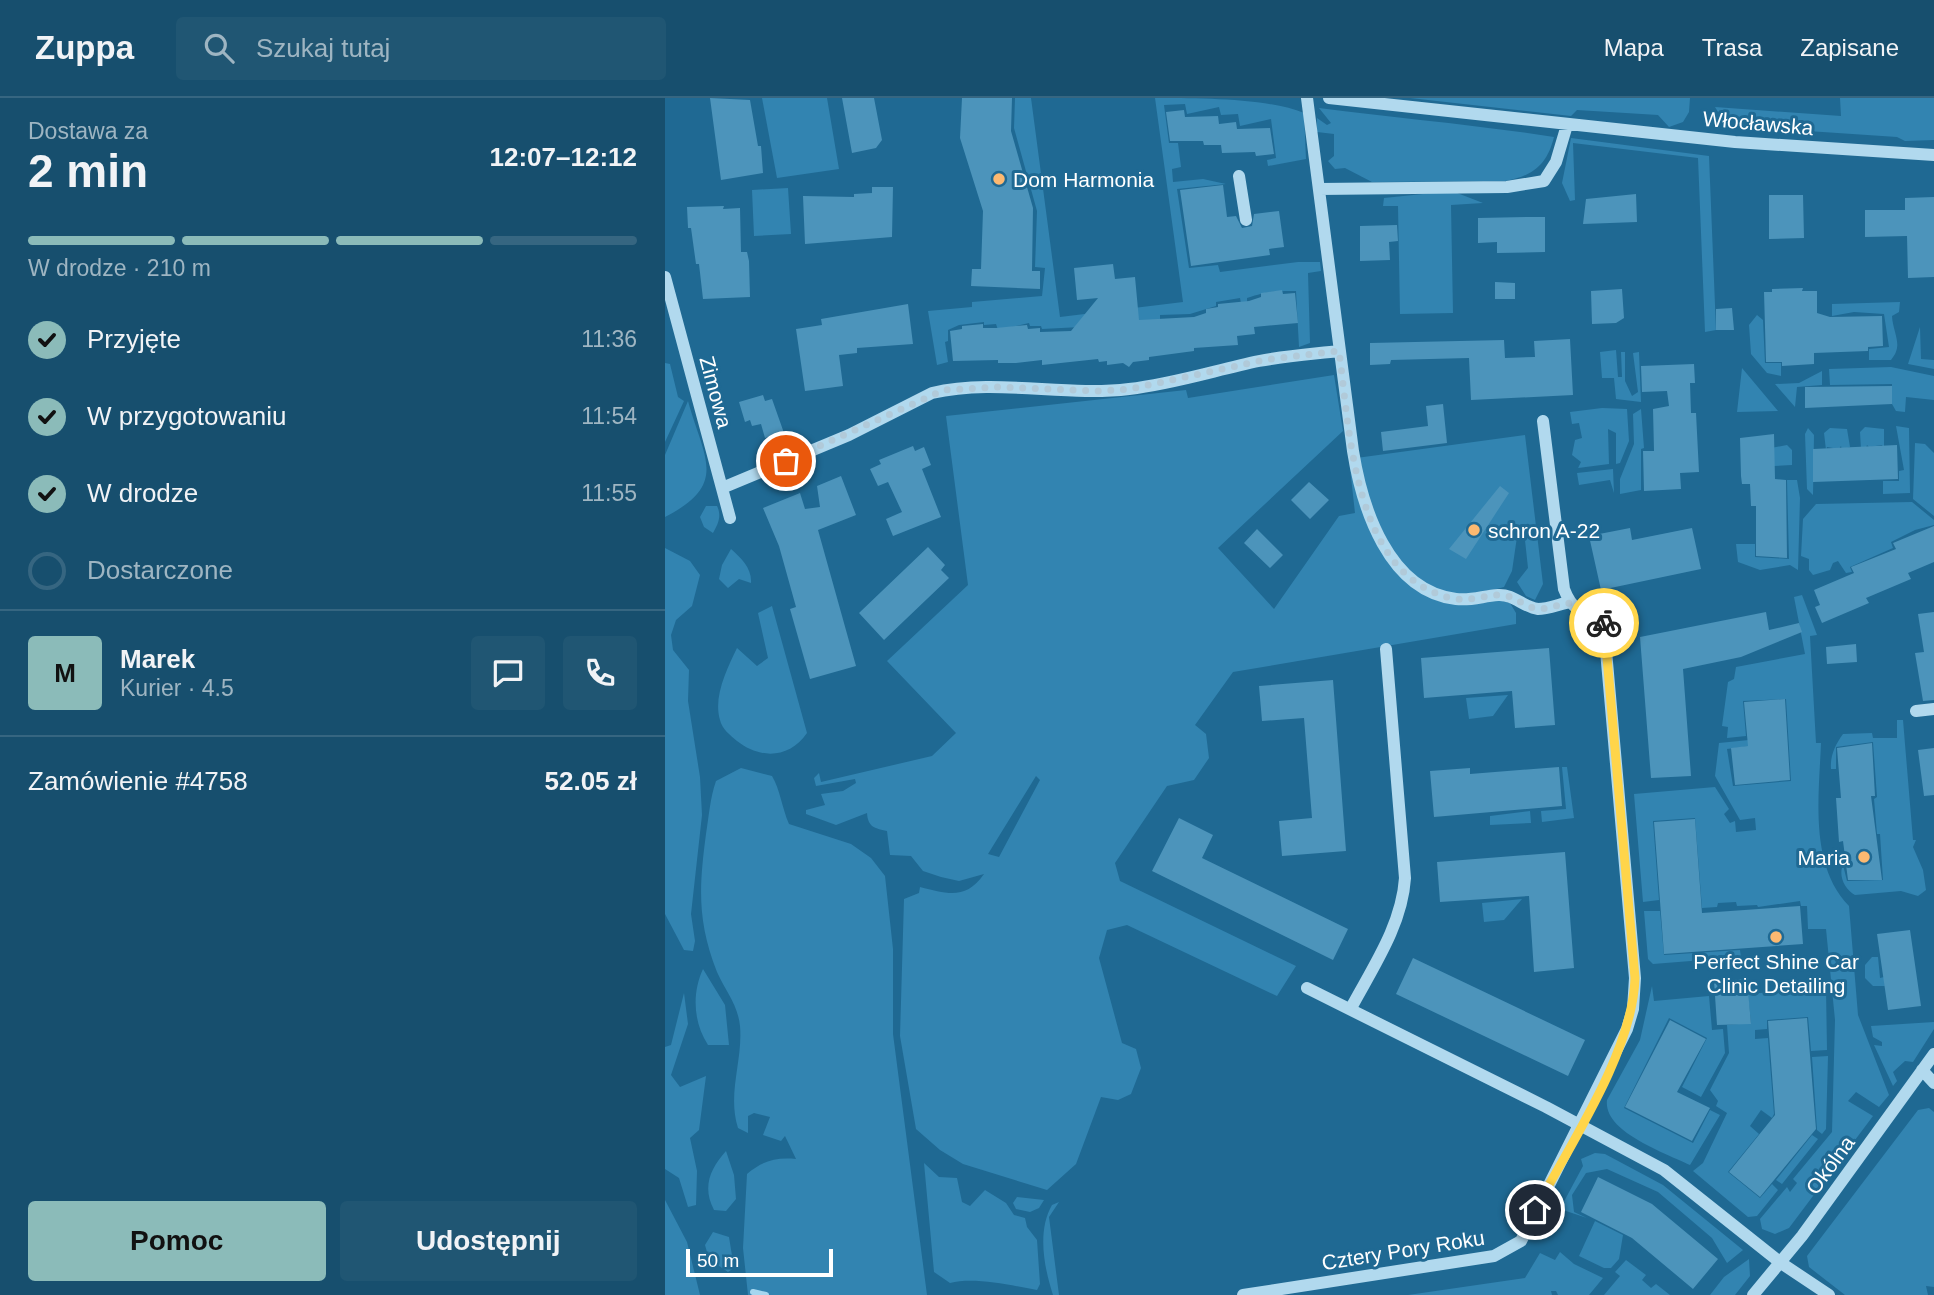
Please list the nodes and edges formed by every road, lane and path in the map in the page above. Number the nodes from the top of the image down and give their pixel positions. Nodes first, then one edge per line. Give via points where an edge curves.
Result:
1 (1307, 98) edge
2 (1329, 98) edge
3 (1567, 125) junction
4 (1934, 155) edge
5 (1239, 176) dead end
6 (1319, 189) junction
7 (1246, 220) dead end
8 (665, 277) edge
9 (1339, 351) junction
10 (1543, 421) dead end
11 (722, 488) junction
12 (730, 517) dead end
13 (1570, 603) junction
14 (1386, 649) dead end
15 (1934, 709) edge
16 (1916, 711) dead end
17 (1307, 988) dead end
18 (1351, 1008) junction
19 (1934, 1054) edge
20 (1922, 1070) junction
21 (1934, 1083) edge
22 (1580, 1126) junction
23 (1781, 1263) junction
24 (1243, 1295) edge
25 (1753, 1295) edge
26 (1829, 1295) edge

1 - 6 street
2 - 3 street, Włocławska
3 - 4 street, Włocławska
3 - 6 street via 1556,162 1544,181 1507,187
5 - 7 street
6 - 9 street
8 - 11 street, Zimowa
9 - 11 street via 1264,360 1130,389 944,390
9 - 13 street via 1359,489 1391,557 1409,579 1453,599 1510,596 1538,609
10 - 13 street via 1564,589
11 - 12 street, Zimowa
13 - 22 street, Cztery Pory Roku via 1578,611 1603,617 1634,998 1623,1041
14 - 18 street via 1404,899
15 - 16 street
17 - 18 street
18 - 22 street
19 - 20 street, Okólna
20 - 21 street
20 - 23 street, Okólna
22 - 23 street via 1675,1177
22 - 24 street, Cztery Pory Roku via 1521,1241 1495,1256
23 - 25 street, Okólna
23 - 26 street

